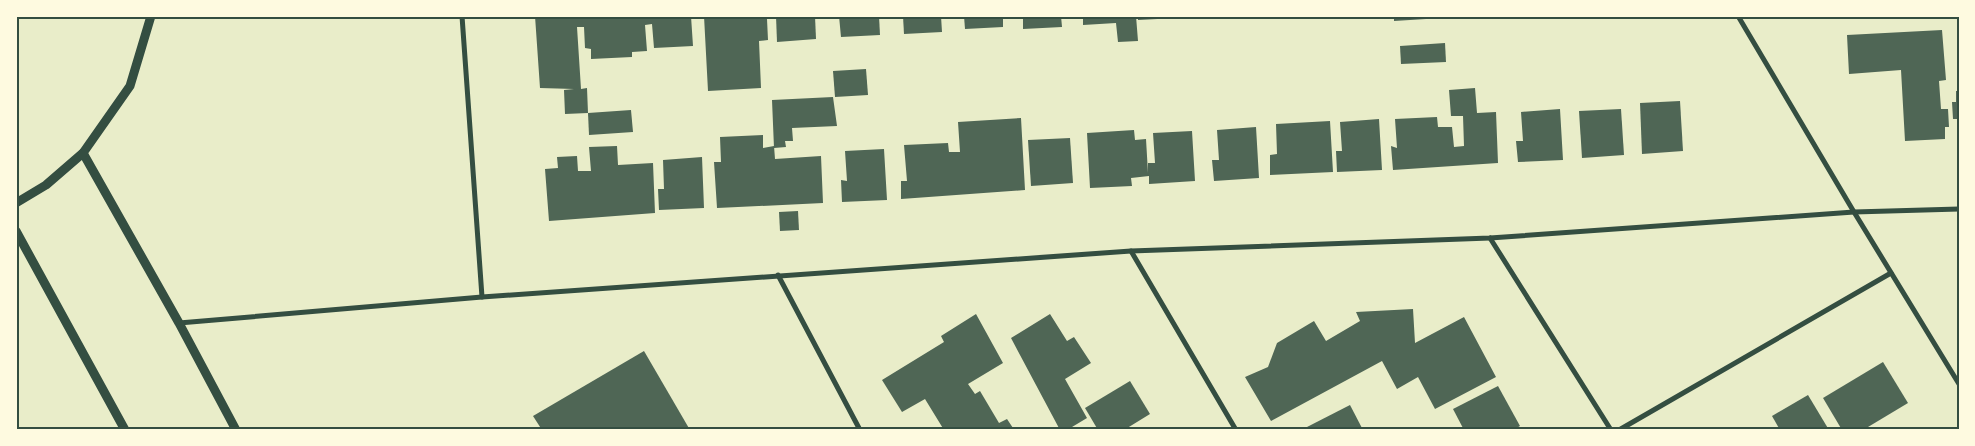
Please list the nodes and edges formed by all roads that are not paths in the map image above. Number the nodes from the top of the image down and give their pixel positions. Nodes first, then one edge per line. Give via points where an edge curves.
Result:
1 (151, 16) edge
2 (462, 16) edge
3 (1738, 16) edge
4 (82, 154) junction
5 (16, 203) edge
6 (1959, 209) edge
7 (1854, 212) junction
8 (16, 231) edge
9 (1490, 238) junction
10 (1131, 251) junction
11 (1891, 273) junction
12 (778, 276) junction
13 (482, 297) junction
14 (179, 323) junction
15 (1959, 384) edge
16 (125, 430) edge
17 (236, 430) edge
18 (860, 430) edge
19 (1236, 430) edge
20 (1611, 430) edge
21 (1619, 430) edge

1 - 4 street via 130,86
2 - 13 street
3 - 7 street
4 - 5 street via 46,185
4 - 14 street
6 - 7 street
7 - 9 street
7 - 11 street
8 - 16 street
9 - 10 street
9 - 20 street
10 - 12 street
10 - 19 street
11 - 15 street
11 - 21 street
12 - 13 street
12 - 18 street
13 - 14 street
14 - 17 street

